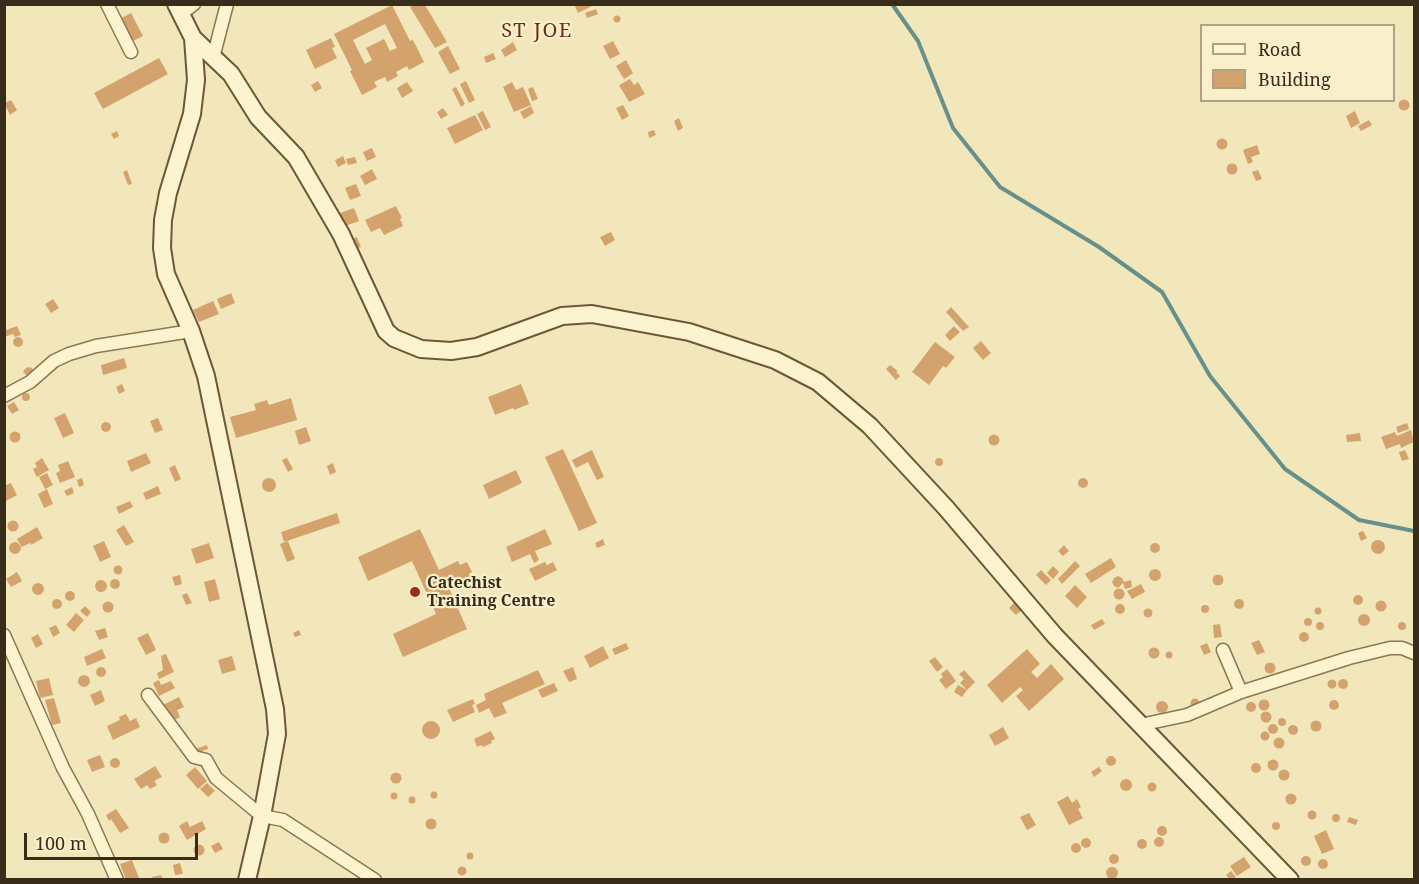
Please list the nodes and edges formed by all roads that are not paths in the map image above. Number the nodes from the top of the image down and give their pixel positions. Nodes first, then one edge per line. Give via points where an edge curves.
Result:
1 (107, 4) edge
2 (227, 4) edge
3 (184, 8) edge
4 (193, 38) junction
5 (131, 52) dead end
6 (213, 58) junction
7 (191, 331) junction
8 (4, 396) edge
9 (4, 635) edge
10 (1223, 650) dead end
11 (1414, 653) edge
12 (1241, 692) junction
13 (148, 695) dead end
14 (1140, 725) junction
15 (262, 816) junction
16 (117, 879) edge
17 (247, 879) edge
18 (375, 879) edge
19 (1290, 879) edge

1 - 5 street
2 - 6 street
3 - 4 street
4 - 6 street
4 - 7 street via 196,80 192,114 168,193 162,248 166,274
6 - 14 street via 231,74 258,117 304,170 341,234 386,331 394,339 422,349 451,351 477,347 562,316 592,314 689,332 776,360 818,382 870,426 1055,636
7 - 8 street via 69,354
7 - 15 street via 209,387 275,709 277,734
9 - 16 street
10 - 12 street
11 - 12 street via 1390,648
12 - 14 street via 1187,715
13 - 15 street via 194,757 206,760 216,778
14 - 19 street
15 - 17 street
15 - 18 street via 283,820

